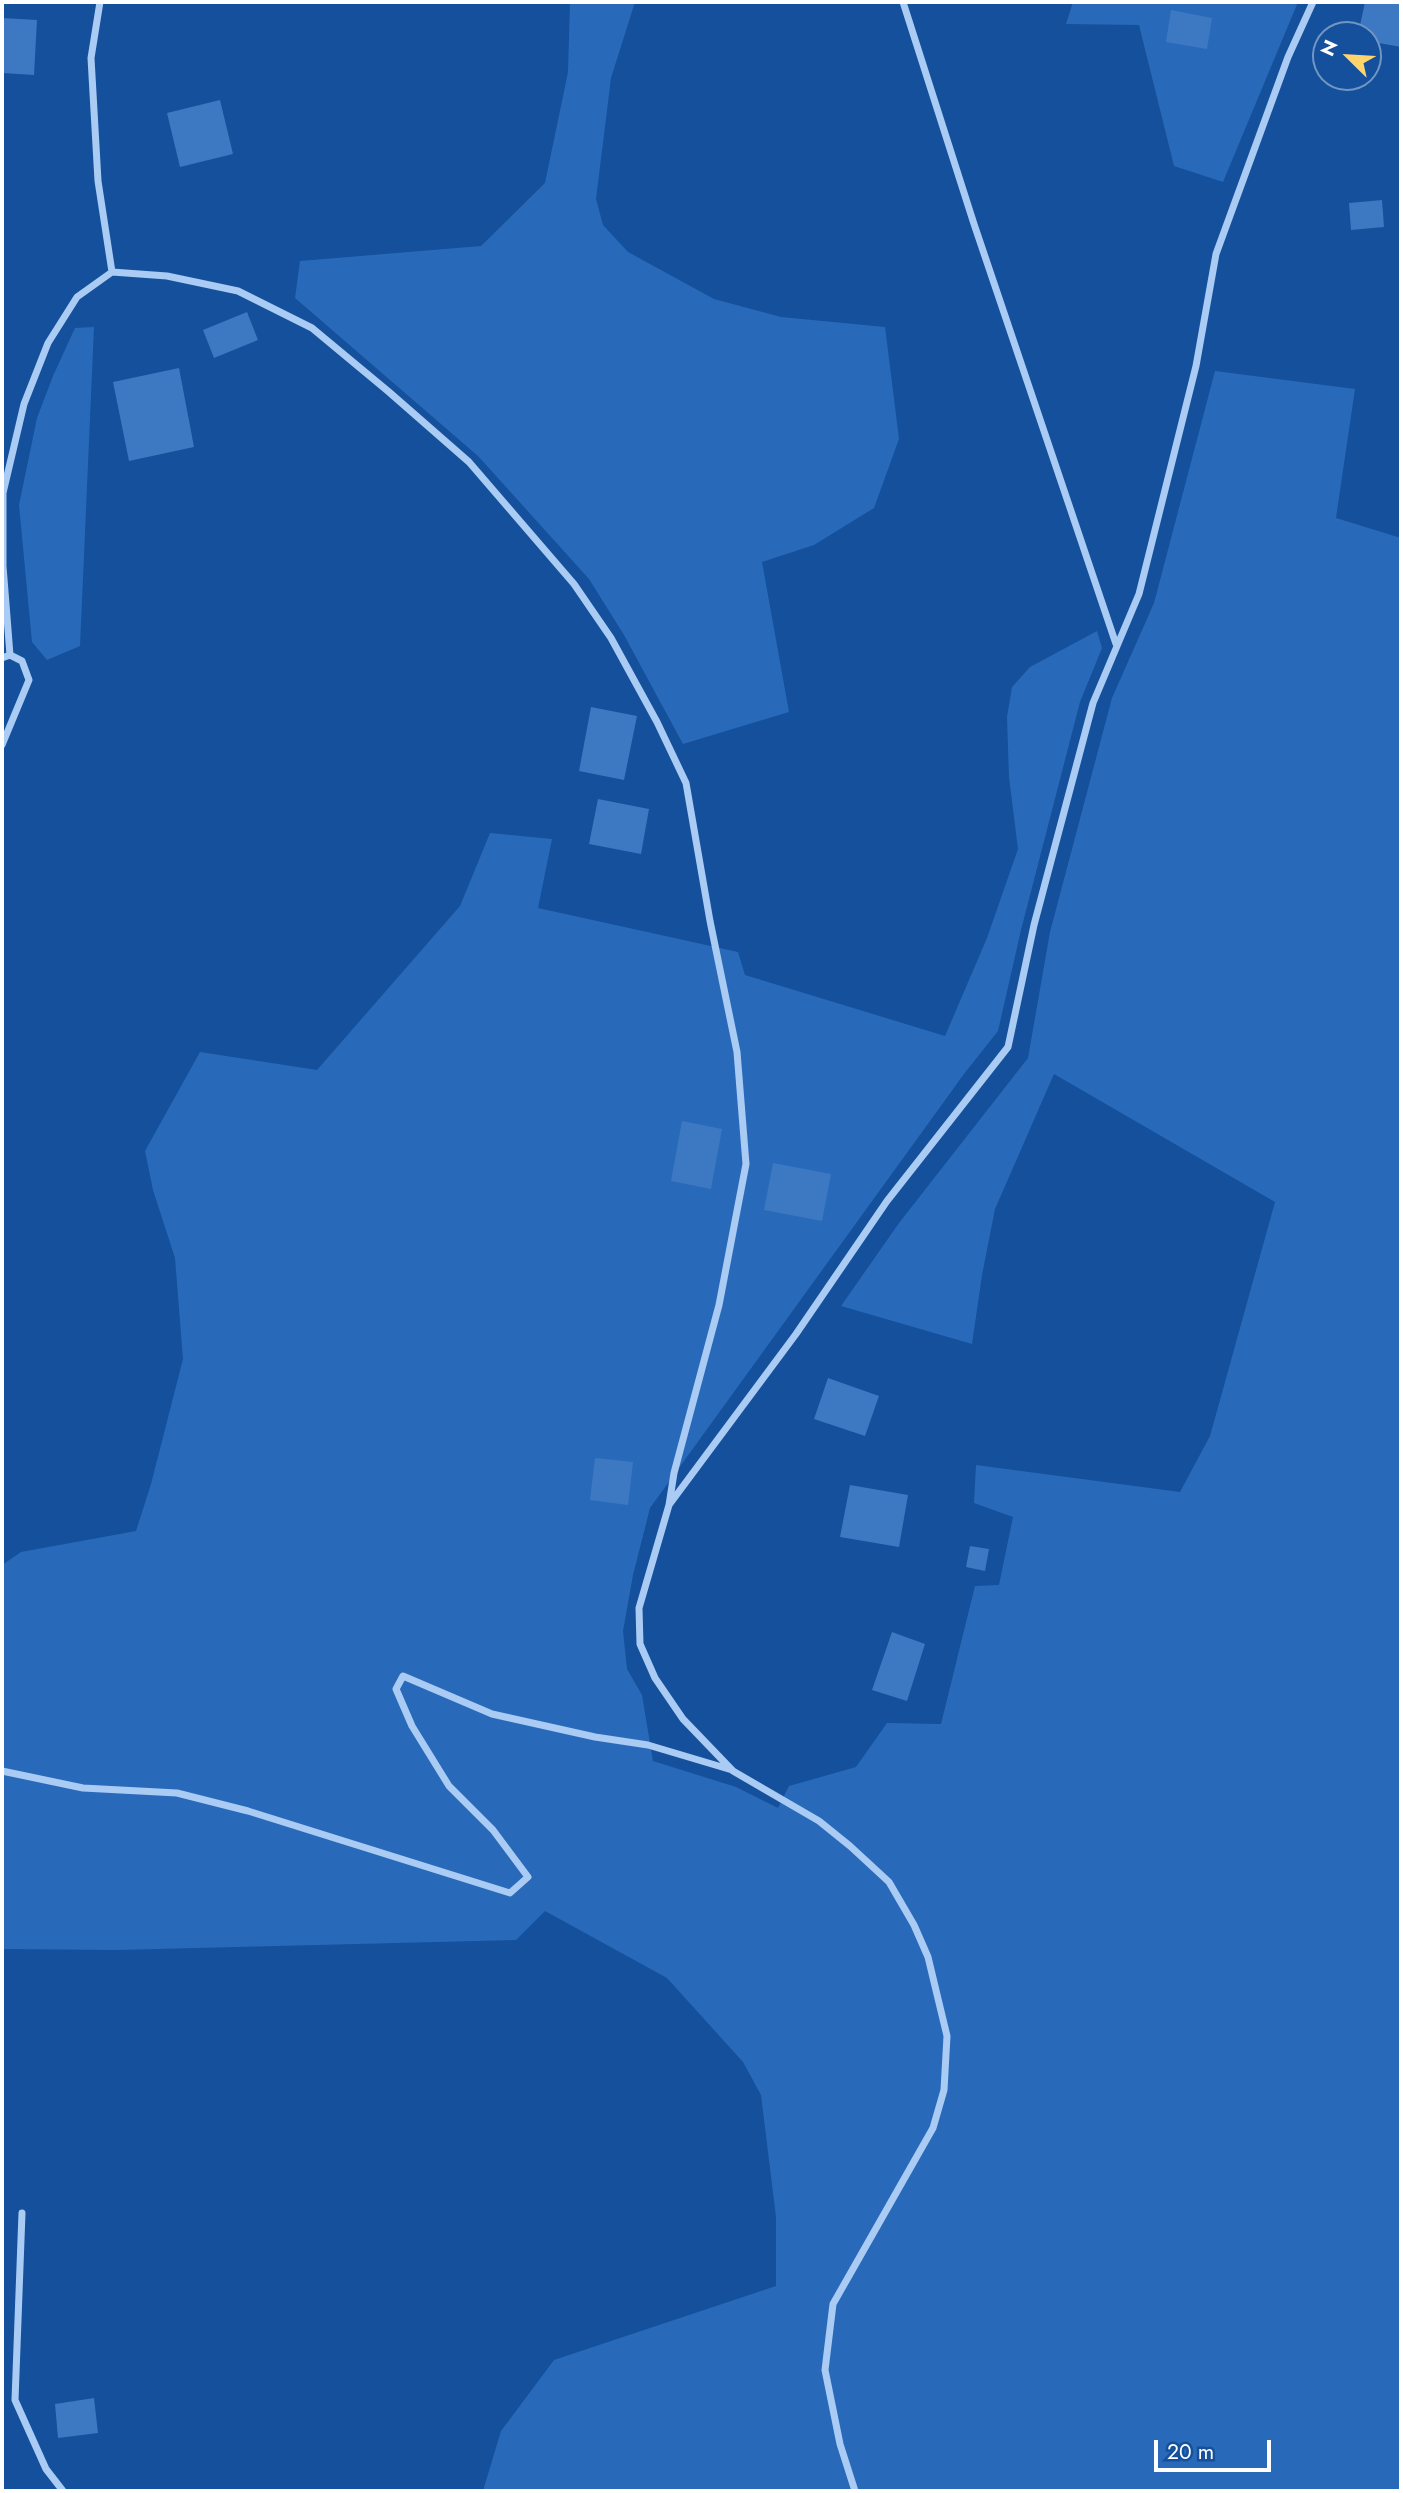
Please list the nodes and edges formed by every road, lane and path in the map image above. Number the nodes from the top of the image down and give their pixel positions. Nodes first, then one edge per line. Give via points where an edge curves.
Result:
1 (100, 2) edge
2 (903, 2) edge
3 (1313, 2) edge
4 (112, 272) junction
5 (1116, 645) junction
6 (6, 656) edge
7 (2, 745) edge
8 (669, 1505) junction
9 (2, 1771) edge
10 (733, 1771) junction
11 (22, 2213) dead end
12 (63, 2491) edge
13 (855, 2491) edge

1 - 4 street via 91,58 98,181
2 - 5 street
3 - 5 street via 1287,57 1216,254 1196,366 1139,594
4 - 6 street via 77,297 48,343 24,404 3,493
4 - 8 street via 167,276 238,291 313,328 390,391 469,462 575,584 611,638 686,783 737,1052 746,1164 719,1305
5 - 8 street via 1093,703 1034,925 1008,1047 887,1201 796,1334
6 - 7 street via 22,661 29,680
8 - 10 street via 639,1608 640,1644 654,1678 683,1719
9 - 10 street via 83,1788 177,1793 510,1894 528,1877 493,1830 449,1786 412,1726 396,1689 403,1676 492,1714 648,1745
10 - 13 street via 820,1821 889,1882 928,1957 947,2036 944,2090 933,2128 832,2304 825,2370
11 - 12 street via 15,2400 46,2469

